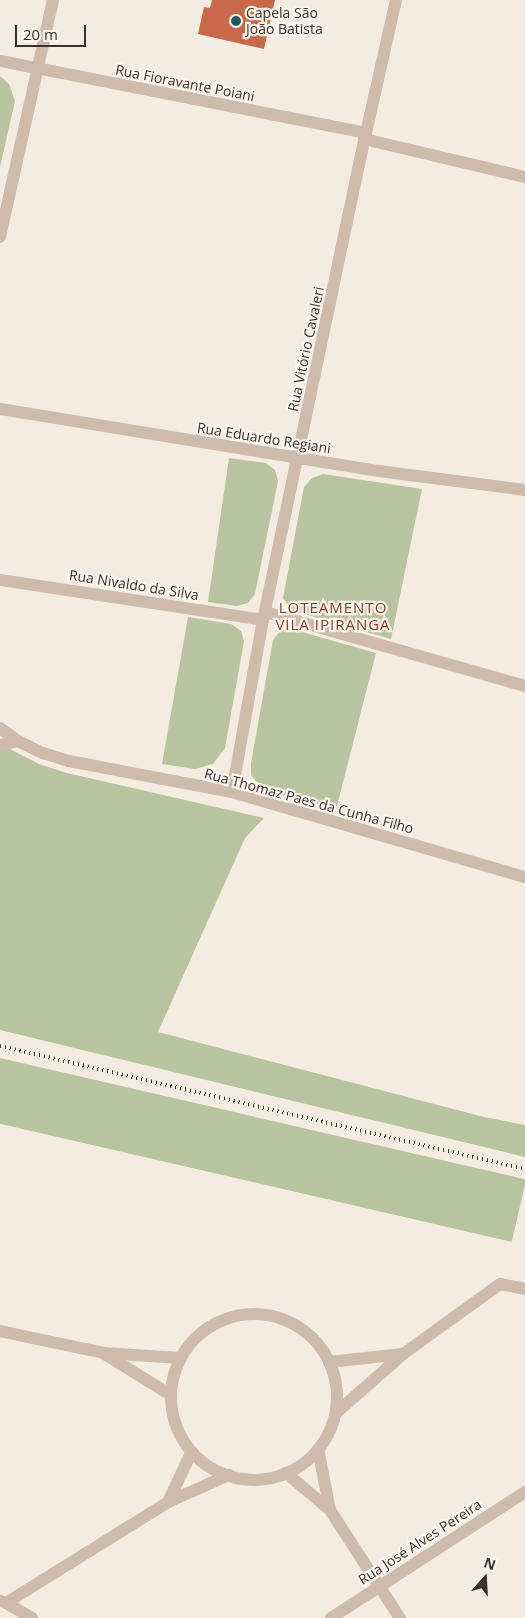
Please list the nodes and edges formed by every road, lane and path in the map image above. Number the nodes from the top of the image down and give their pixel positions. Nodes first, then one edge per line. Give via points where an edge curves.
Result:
1 (53, 0) edge
2 (396, 0) edge
3 (0, 61) edge
4 (38, 69) junction
5 (365, 136) junction
6 (525, 177) edge
7 (0, 237) edge
8 (0, 410) edge
9 (299, 458) junction
10 (525, 490) edge
11 (0, 580) edge
12 (264, 616) junction
13 (525, 686) edge
14 (0, 728) edge
15 (18, 741) junction
16 (0, 745) edge
17 (232, 792) junction
18 (525, 877) edge
19 (525, 1289) edge
20 (0, 1331) edge
21 (104, 1353) junction
22 (403, 1354) junction
23 (180, 1358) junction
24 (329, 1362) junction
25 (171, 1395) junction
26 (336, 1413) junction
27 (318, 1449) junction
28 (192, 1452) junction
29 (286, 1473) junction
30 (229, 1475) junction
31 (525, 1492) edge
32 (168, 1502) junction
33 (330, 1510) junction
34 (379, 1587) junction
35 (3, 1602) edge
36 (32, 1618) edge
37 (331, 1618) edge
38 (400, 1618) edge

1 - 4 street
2 - 5 street, Rua Vitório Cavaleri
3 - 4 street, Rua Fioravante Poiani
4 - 5 street, Rua Fioravante Poiani
4 - 7 street
5 - 6 street, Rua Fioravante Poiani
5 - 9 street, Rua Vitório Cavaleri
8 - 9 street, Rua Eduardo Regiani
9 - 10 street, Rua Eduardo Regiani
9 - 12 street, Rua Vitório Cavaleri
11 - 12 street, Rua Nivaldo da Silva
12 - 13 street, Rua Nivaldo da Silva
12 - 17 street, Rua Vitório Cavaleri
14 - 15 street, Rua Thomaz Paes da Cunha Filho
15 - 16 street
15 - 17 street, Rua Thomaz Paes da Cunha Filho via 69,761
17 - 18 street, Rua Thomaz Paes da Cunha Filho
19 - 22 street via 500,1284
20 - 21 street
21 - 23 street
21 - 25 street
22 - 24 street
22 - 26 street
23 - 24 street via 188,1345 212,1325 256,1314 286,1320 300,1328 317,1343
23 - 25 street
24 - 26 street via 336,1386
25 - 28 street via 176,1425
26 - 27 street
27 - 29 street
27 - 33 street
28 - 30 street
28 - 32 street
29 - 30 street via 258,1479
29 - 33 street
30 - 32 street
31 - 34 street, Rua José Alves Pereira
32 - 35 street
33 - 34 street
34 - 37 street, Rua José Alves Pereira
34 - 38 street
35 - 36 street

